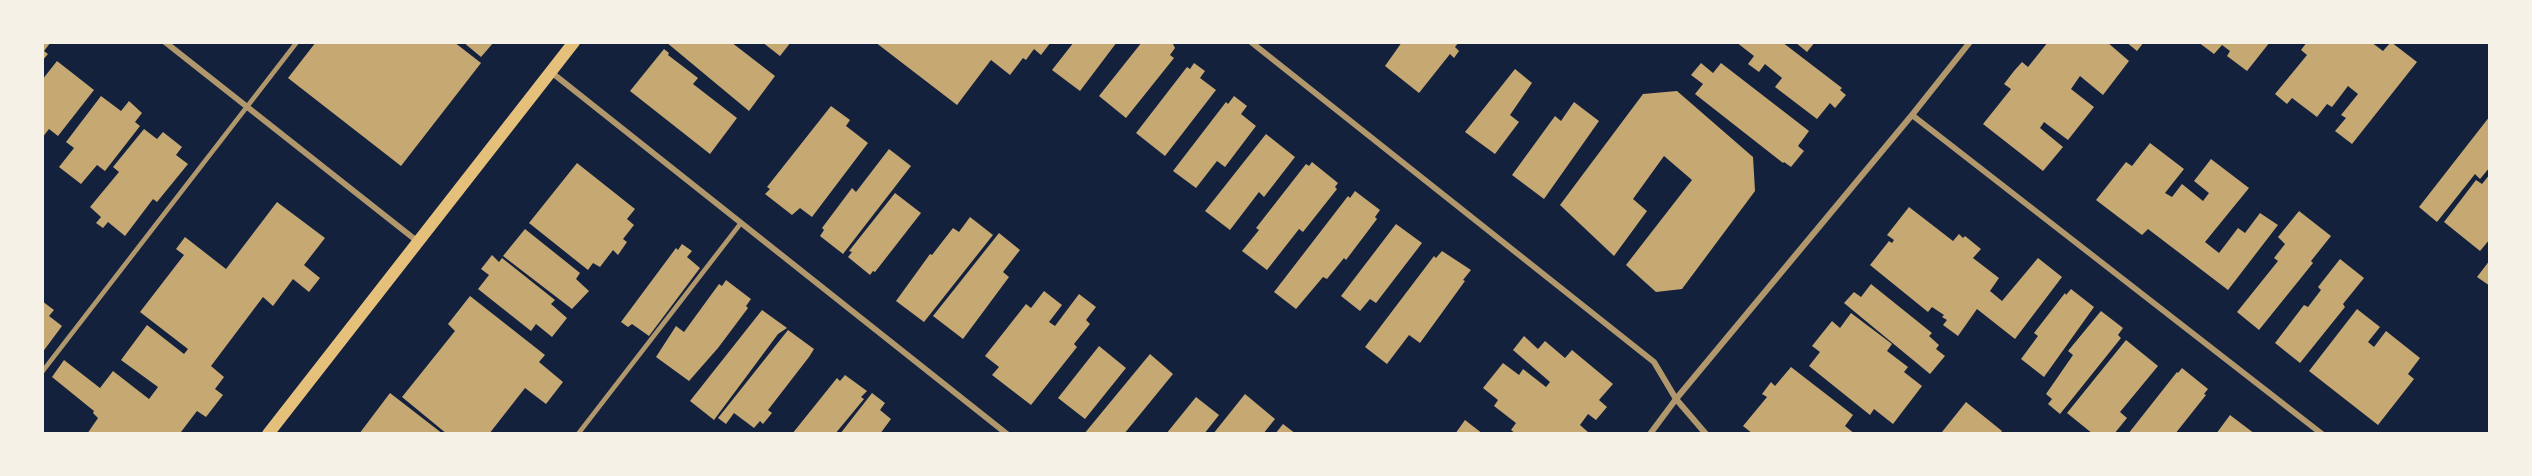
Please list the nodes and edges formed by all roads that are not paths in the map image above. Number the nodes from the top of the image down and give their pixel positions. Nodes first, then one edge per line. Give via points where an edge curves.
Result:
1 (165, 42) edge
2 (297, 42) edge
3 (574, 42) edge
4 (1251, 42) edge
5 (1970, 42) edge
6 (551, 71) junction
7 (247, 107) junction
8 (1912, 114) junction
9 (741, 223) junction
10 (417, 241) junction
11 (42, 372) edge
12 (1676, 399) junction
13 (268, 434) edge
14 (578, 434) edge
15 (1007, 434) edge
16 (1650, 434) edge
17 (1706, 434) edge
18 (2322, 434) edge

1 - 7 street
2 - 7 lane
3 - 6 main road
4 - 12 street via 1654,362
5 - 8 street
6 - 9 street
6 - 10 main road
7 - 10 street
7 - 11 lane
8 - 12 street
8 - 18 street
9 - 14 lane
9 - 15 street
10 - 13 main road
12 - 16 street
12 - 17 street

